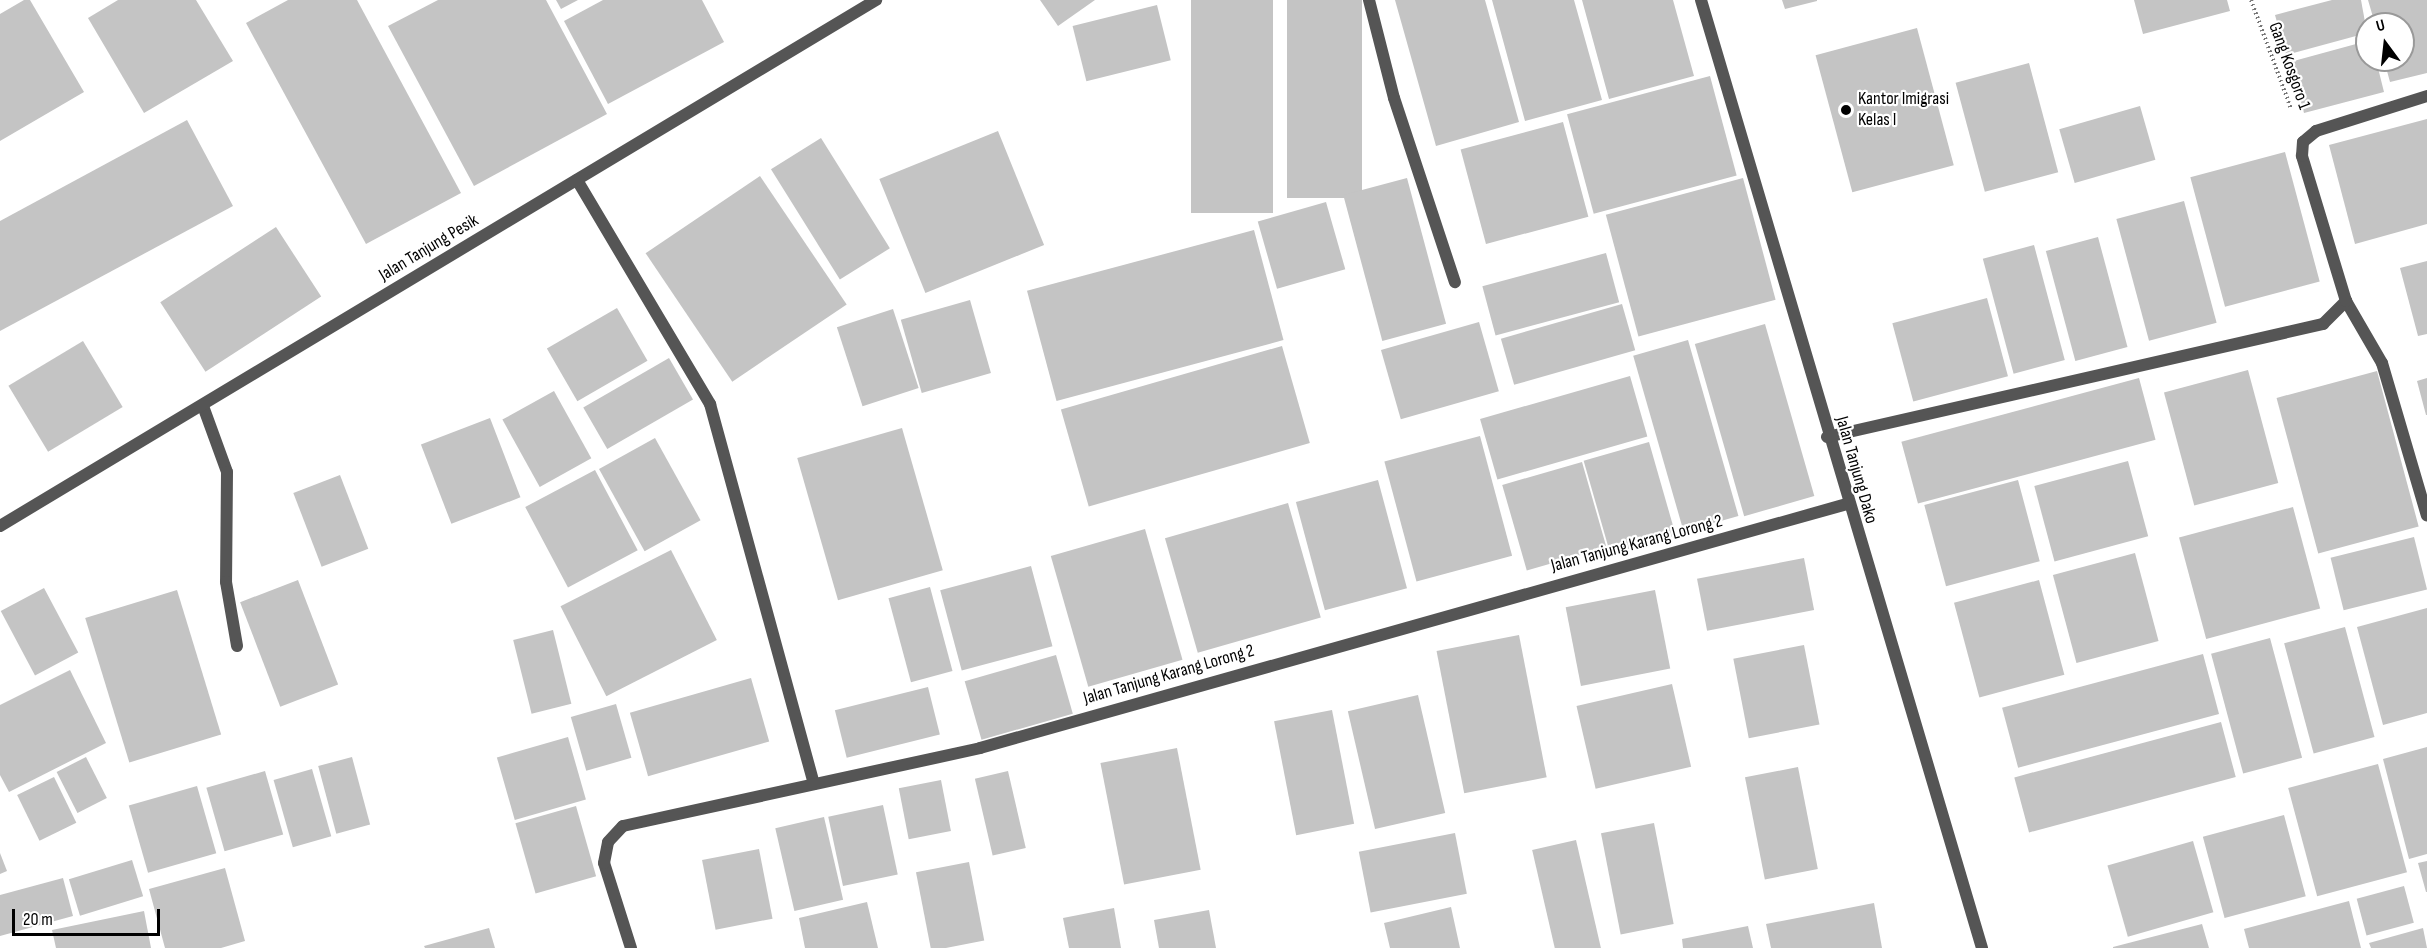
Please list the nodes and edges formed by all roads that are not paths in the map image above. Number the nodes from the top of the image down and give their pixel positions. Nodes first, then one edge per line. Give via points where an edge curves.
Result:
1 (876, 0) edge
2 (1369, 0) edge
3 (1701, 0) edge
4 (2427, 96) edge
5 (577, 180) junction
6 (1455, 282) dead end
7 (2346, 301) junction
8 (203, 406) junction
9 (1827, 437) junction
10 (1847, 504) junction
11 (2427, 516) edge
12 (0, 526) edge
13 (237, 646) dead end
14 (814, 784) junction
15 (631, 948) edge
16 (1982, 948) edge

1 - 5 street, Jalan Tanjung Pesik
2 - 6 street via 1394,98
3 - 9 street, Jalan Tanjung Dako
4 - 7 street via 2316,131 2303,142 2302,156
5 - 8 street, Jalan Tanjung Pesik
5 - 14 street via 710,404
7 - 9 street via 2323,324
7 - 11 street via 2382,363
8 - 12 street, Jalan Tanjung Pesik
8 - 13 street via 227,472 226,582
9 - 10 street, Jalan Tanjung Dako
10 - 14 street, Jalan Tanjung Karang Lorong 2 via 980,748
10 - 16 street, Jalan Tanjung Dako
14 - 15 street, Jalan Tanjung Karang Lorong 2 via 623,826 608,842 604,863

